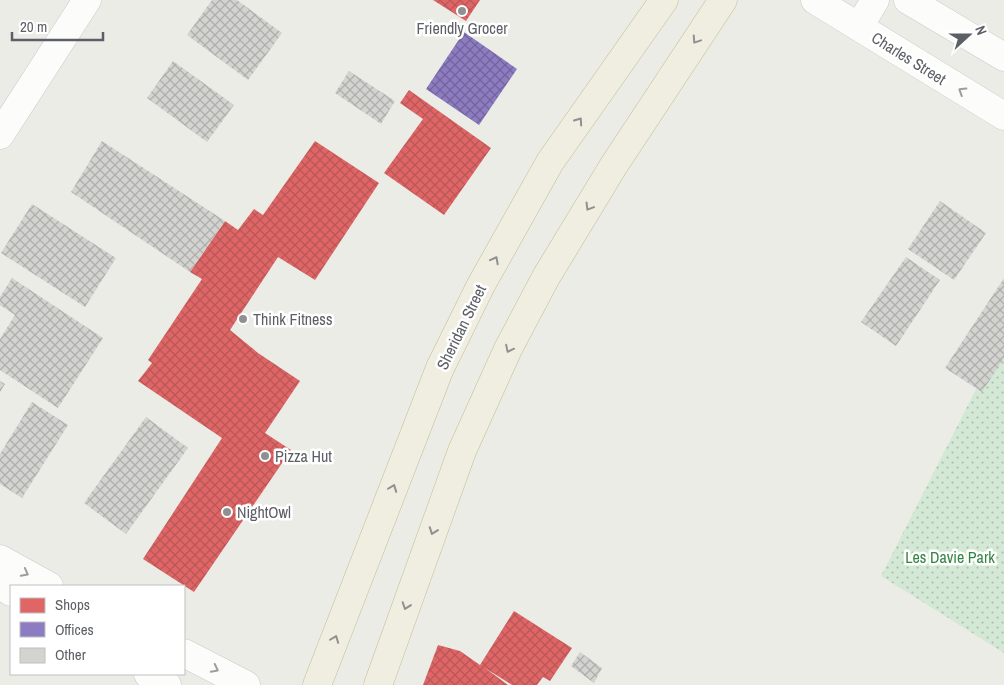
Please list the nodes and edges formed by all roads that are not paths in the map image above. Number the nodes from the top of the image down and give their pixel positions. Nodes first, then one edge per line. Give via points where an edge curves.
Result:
1 (87, 0) edge
2 (723, 0) edge
3 (815, 0) edge
4 (875, 0) edge
5 (908, 0) edge
6 (662, 2) edge
7 (859, 27) junction
8 (1004, 57) edge
9 (1004, 116) edge
10 (0, 134) edge
11 (0, 559) edge
12 (48, 585) edge
13 (185, 654) edge
14 (150, 675) edge
15 (167, 685) edge
16 (246, 685) edge
17 (317, 685) edge
18 (378, 685) edge

1 - 10 street
2 -> 18 highway via 614,166 546,277 508,349 462,451
3 - 7 street, Charles Street
4 - 7 street
5 - 8 street
17 -> 6 highway, Sheridan Street via 440,368 481,285 550,162
9 -> 7 street, Charles Street
11 -> 12 street
13 -> 16 street
14 - 15 street

